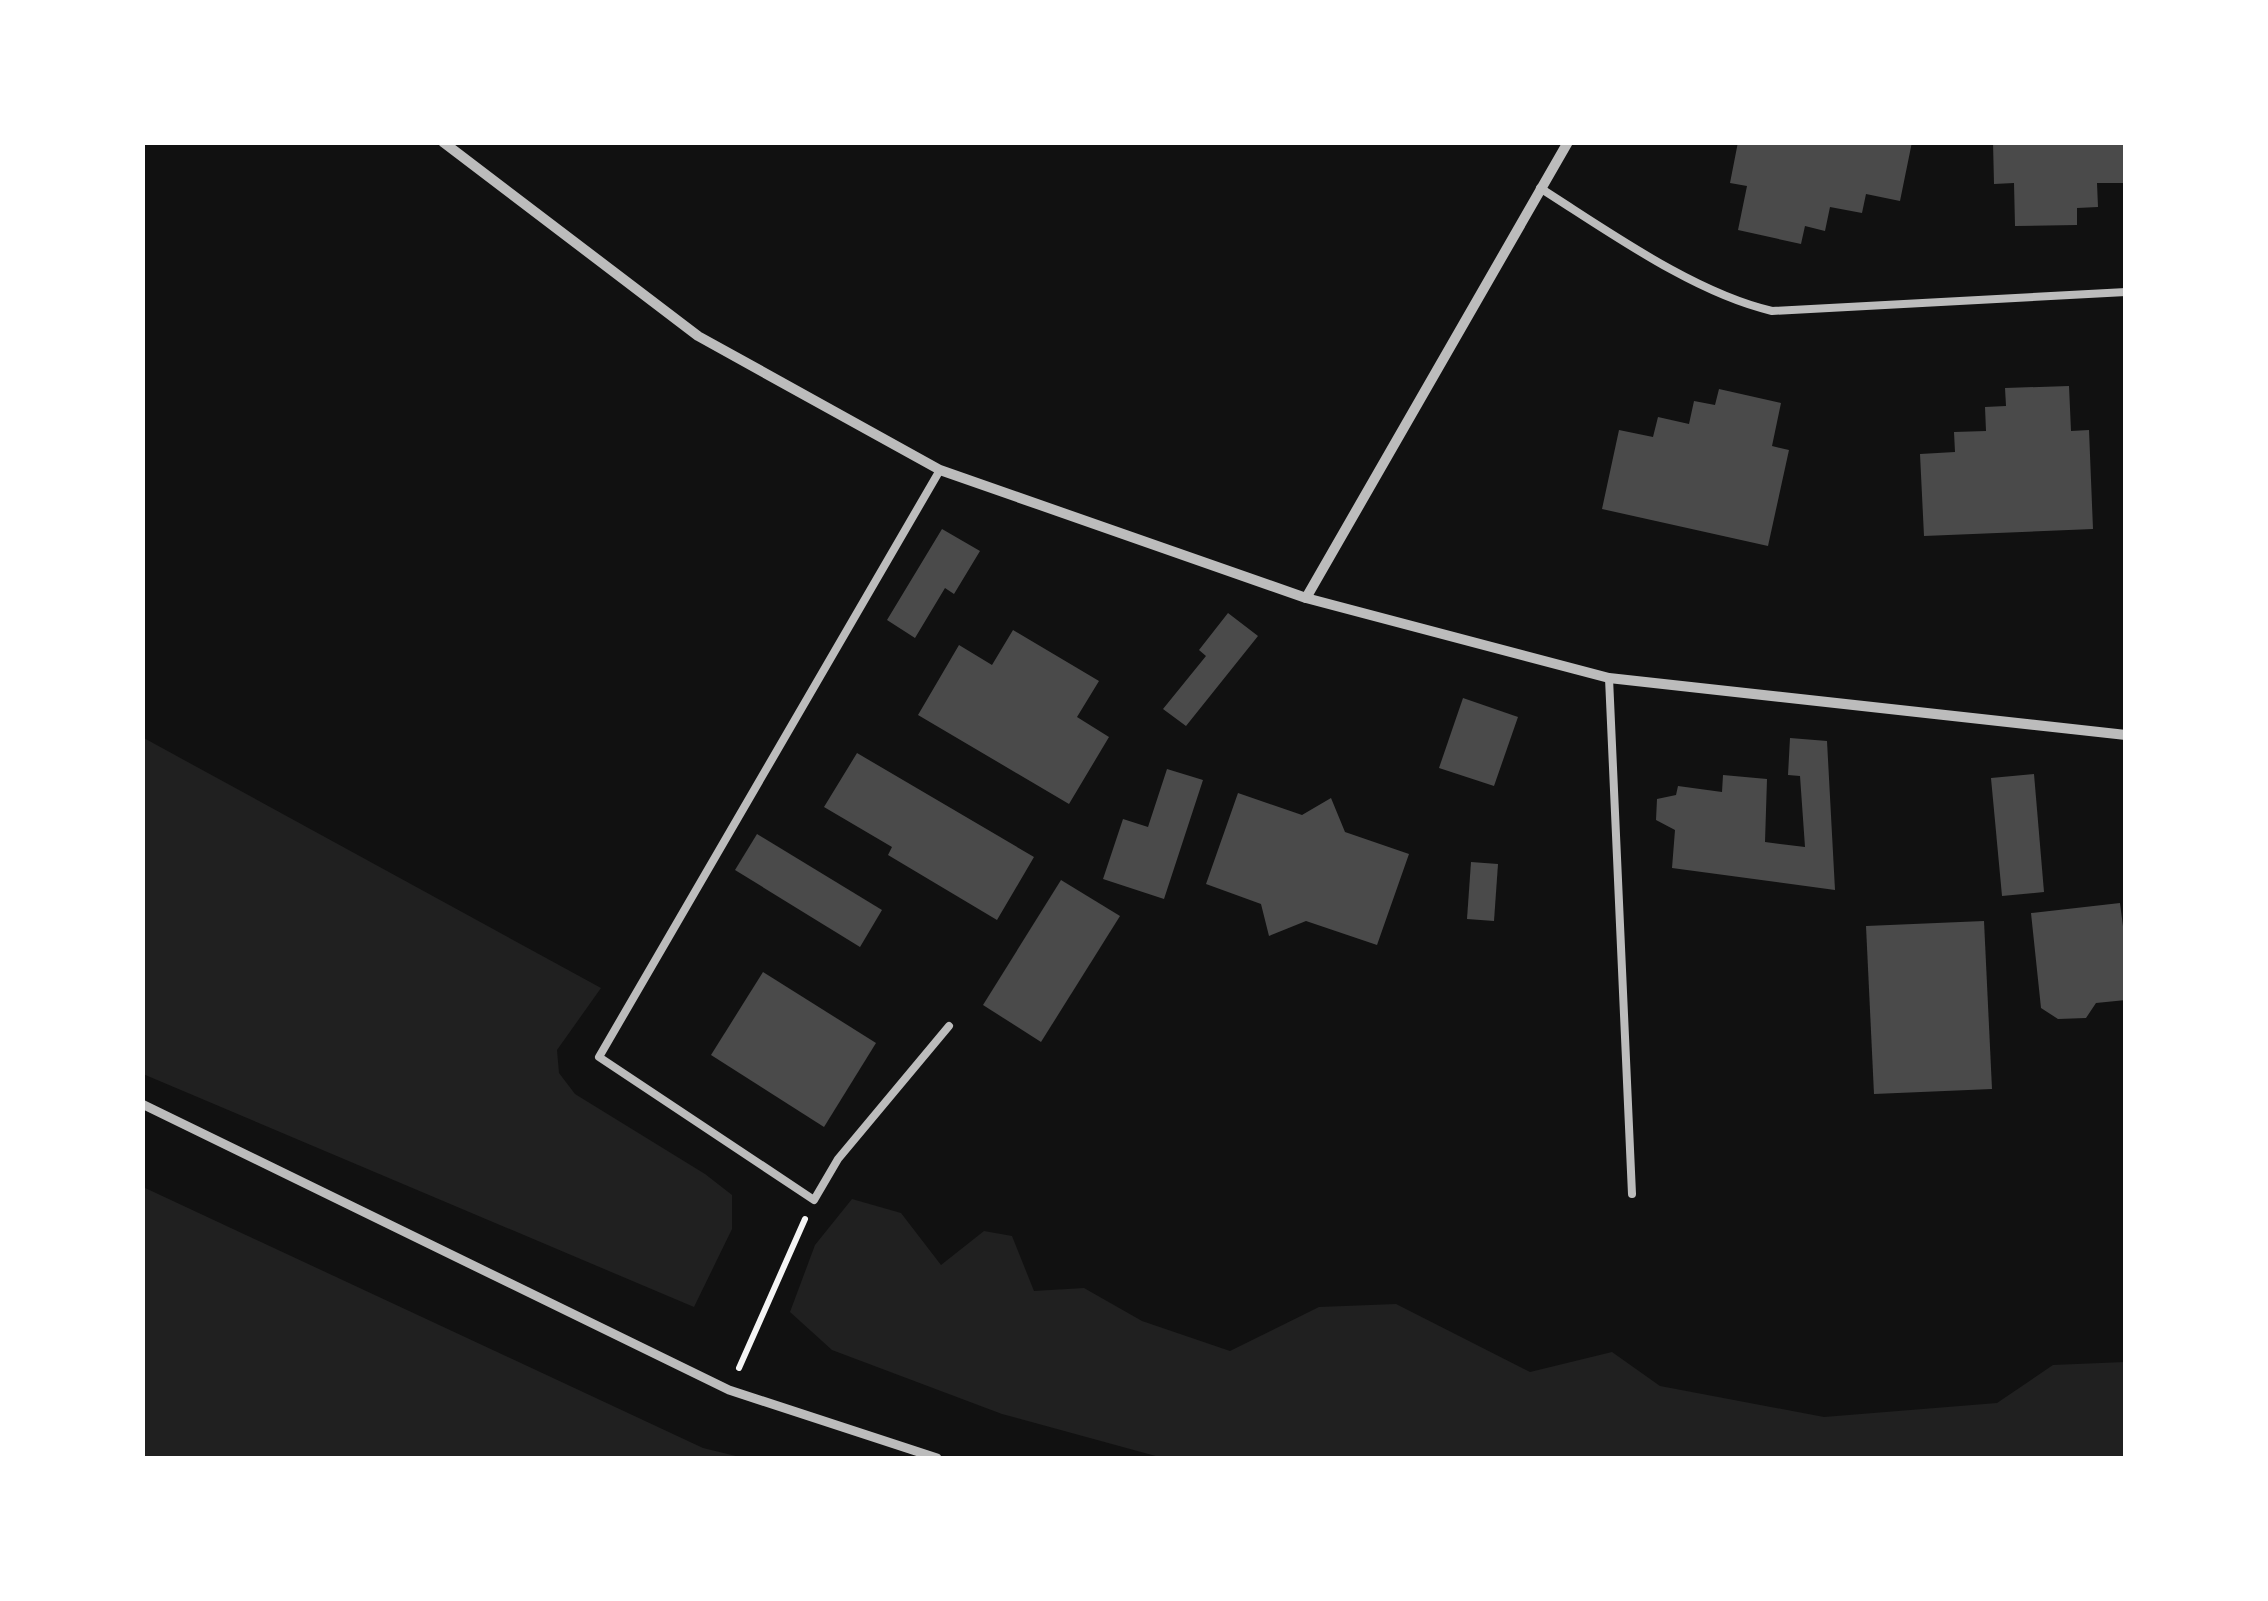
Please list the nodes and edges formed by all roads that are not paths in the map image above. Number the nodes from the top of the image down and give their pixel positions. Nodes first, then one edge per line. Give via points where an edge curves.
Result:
1 (442, 142) edge
2 (1568, 142) edge
3 (1540, 188) junction
4 (2126, 292) edge
5 (940, 470) junction
6 (1306, 598) junction
7 (1609, 678) junction
8 (2126, 734) edge
9 (949, 1026) dead end
10 (142, 1104) edge
11 (1632, 1194) dead end
12 (937, 1458) edge

1 - 5 street via 698,336
2 - 3 street
3 - 4 lane via 1631,246 1742,304 1772,311
3 - 6 street
5 - 6 street
5 - 9 lane via 599,1057 814,1200 838,1158
6 - 7 street
7 - 8 street
7 - 11 lane
10 - 12 street via 729,1390

